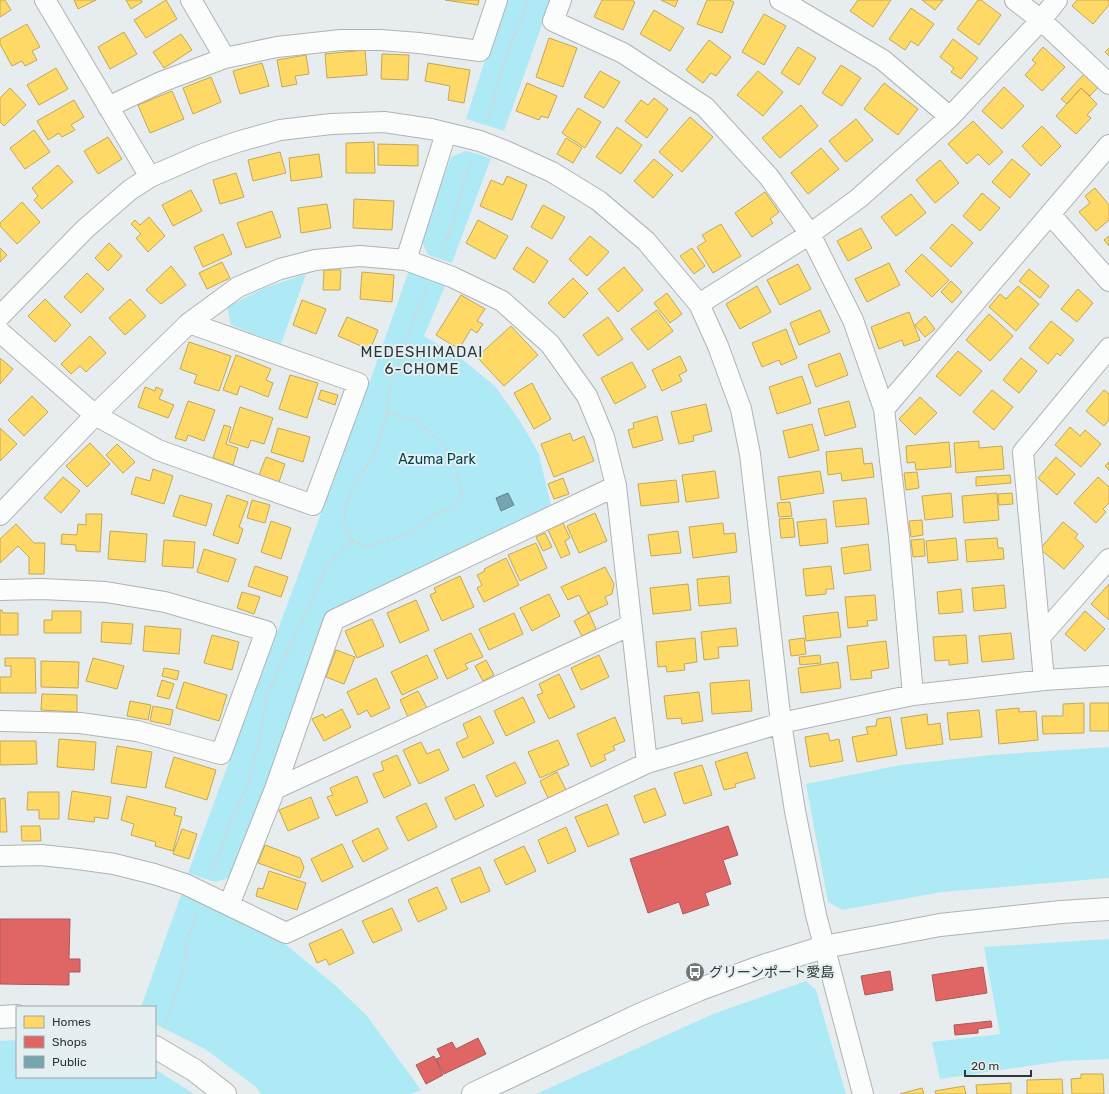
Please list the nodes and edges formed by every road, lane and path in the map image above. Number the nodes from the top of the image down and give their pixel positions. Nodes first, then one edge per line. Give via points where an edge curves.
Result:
1 (45, 0) edge
2 (191, 0) edge
3 (497, 0) edge
4 (528, 0) edge
5 (561, 0) edge
6 (780, 0) edge
7 (1016, 0) edge
8 (1057, 0) edge
9 (1041, 20) junction
10 (225, 58) junction
11 (1109, 84) edge
12 (108, 106) junction
13 (950, 117) junction
14 (446, 133) junction
15 (480, 141) junction
16 (1109, 145) edge
17 (150, 177) junction
18 (1050, 214) junction
19 (810, 234) junction
20 (406, 260) junction
21 (434, 270) junction
22 (1109, 281) edge
23 (698, 304) junction
24 (0, 316) edge
25 (189, 323) junction
26 (0, 332) edge
27 (1109, 348) edge
28 (884, 410) junction
29 (387, 413) junction
30 (95, 415) junction
31 (616, 486) junction
32 (0, 515) edge
33 (352, 541) junction
34 (1109, 559) edge
35 (0, 590) edge
36 (631, 625) junction
37 (1040, 637) junction
38 (1109, 676) edge
39 (1044, 680) junction
40 (913, 695) junction
41 (0, 721) edge
42 (781, 723) junction
43 (647, 763) junction
44 (275, 789) junction
45 (0, 856) edge
46 (204, 893) junction
47 (229, 905) junction
48 (1109, 909) edge
49 (824, 947) junction
50 (16, 1016) edge
51 (0, 1017) edge
52 (159, 1040) edge
53 (225, 1094) edge
54 (473, 1094) edge
55 (862, 1094) edge

1 - 12 street
2 - 10 street
3 - 10 street via 480,51 419,43 341,40 278,47
4 - 15 path via 505,60
5 - 19 street via 553,21 623,53 705,107 769,177
6 - 13 street via 883,60
7 - 9 street
8 - 9 street
9 - 11 street
9 - 13 street
10 - 12 street via 161,82
12 - 17 street
13 - 19 street via 859,198
14 - 15 street
14 - 17 street via 384,122 331,124 280,130 203,154
14 - 20 street
15 - 21 path via 464,181 452,226
15 - 23 street via 552,172 598,201 646,241
16 - 18 street
17 - 24 street via 130,190 85,229
18 - 22 street
18 - 28 street
19 - 23 street
19 - 28 street via 852,320
20 - 21 street
20 - 25 street via 360,256 315,260 280,269 238,287
21 - 29 path via 390,386
21 - 31 street via 502,301 550,344 587,396 604,437
23 - 42 street via 718,346 742,409 750,454
25 - 30 street
25 - 30 street via 358,383 313,505 158,450
26 - 30 street
27 - 37 street via 1023,452
28 - 40 street via 899,537
29 - 33 path via 375,453 358,478 345,506 344,526
29 - 33 path via 417,421 440,441 452,458 462,494 455,507 434,515 415,531 366,546
30 - 32 street
31 - 36 street
31 - 44 street via 334,620
33 - 46 path via 326,567 267,693 260,737 248,785
34 - 37 street
35 - 41 street via 106,592 165,602 266,630 221,754 137,732 80,723
36 - 43 street
36 - 44 street
37 - 39 street
38 - 39 street
39 - 40 street
40 - 42 street
42 - 43 street
42 - 49 street via 795,811
43 - 47 street via 286,934
44 - 47 street
45 - 46 street via 41,855 114,864 154,874
46 - 47 street
46 - 52 path via 187,939 183,972
48 - 49 street via 940,925
49 - 54 street via 698,990 639,1015
49 - 55 street
50 - 51 street
52 - 53 street

